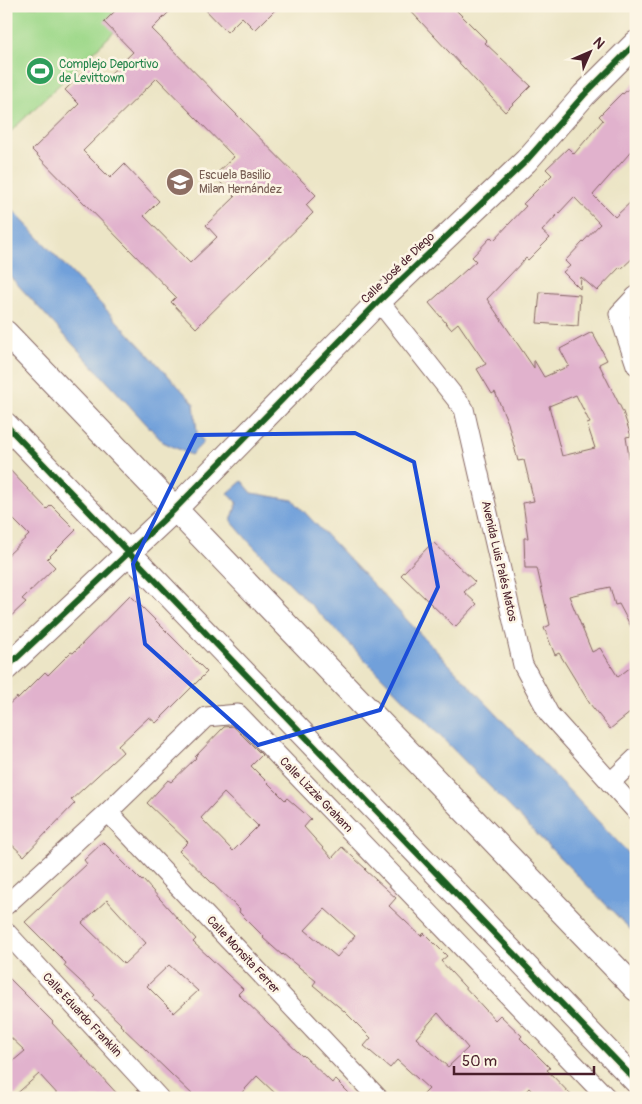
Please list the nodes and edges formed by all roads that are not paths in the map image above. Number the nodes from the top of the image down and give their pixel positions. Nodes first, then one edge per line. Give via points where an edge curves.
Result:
1 (636, 43) edge
2 (636, 296) edge
3 (379, 301) junction
4 (6, 333) edge
5 (636, 365) edge
6 (6, 425) edge
7 (175, 509) junction
8 (128, 552) junction
9 (6, 668) edge
10 (636, 758) edge
11 (610, 784) junction
12 (636, 811) edge
13 (108, 812) junction
14 (6, 905) edge
15 (6, 932) edge
16 (636, 989) edge
17 (636, 1081) edge
18 (159, 1098) edge
19 (378, 1098) edge
20 (607, 1098) edge

1 - 3 street, Calle José de Diego via 584,95 526,161
2 - 5 street via 619,314
3 - 7 street, Calle José de Diego
3 - 11 street, Avenida Luis Palés Matos via 464,408 523,665 549,714
4 - 7 street
6 - 8 street
7 - 8 street, Calle José de Diego
7 - 16 street
8 - 9 street, Calle José de Diego
8 - 17 street
10 - 11 street
11 - 12 street, Avenida Luis Palés Matos
13 - 14 street, Calle Lizzie Graham
13 - 19 street, Calle Monsita Ferrer
13 - 20 street, Calle Lizzie Graham via 206,717 238,714
15 - 18 street, Calle Eduardo Franklin

